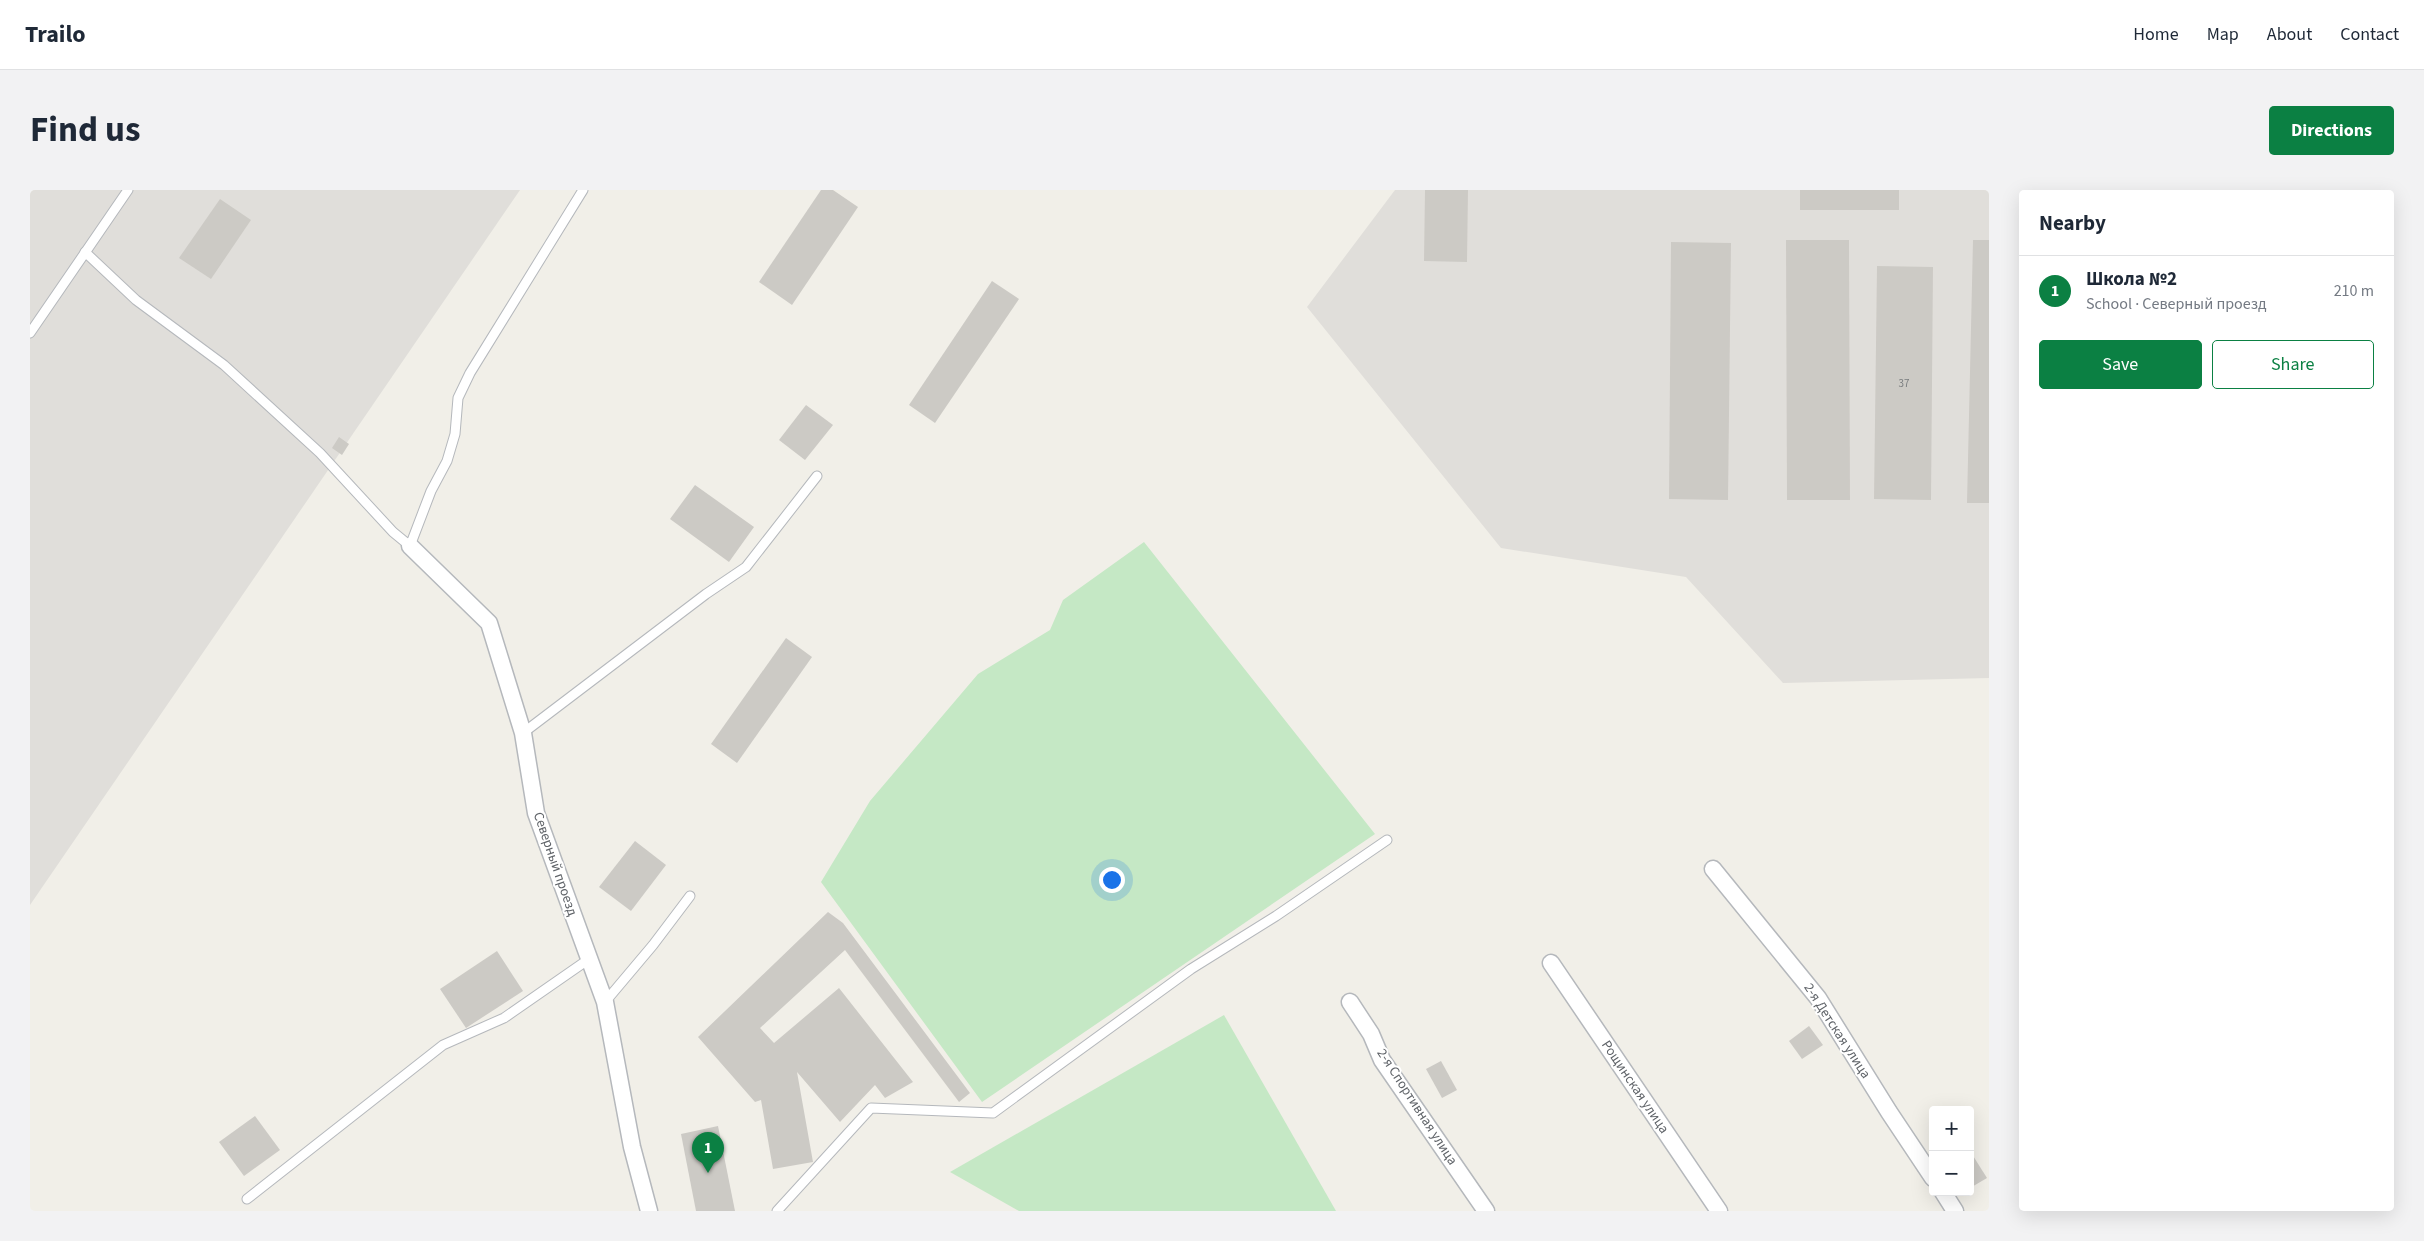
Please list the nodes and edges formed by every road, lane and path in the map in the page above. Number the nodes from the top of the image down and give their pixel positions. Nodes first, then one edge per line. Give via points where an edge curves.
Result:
1 (128, 190) edge
2 (583, 190) edge
3 (85, 252) junction
4 (30, 333) edge
5 (817, 476) dead end
6 (410, 546) junction
7 (523, 733) junction
8 (1386, 840) dead end
9 (1713, 869) dead end
10 (690, 896) dead end
11 (589, 958) junction
12 (1551, 963) dead end
13 (605, 1002) junction
14 (1350, 1002) dead end
15 (1929, 1172) edge
16 (1945, 1196) edge
17 (247, 1199) dead end
18 (649, 1211) edge
19 (777, 1211) edge
20 (1486, 1211) edge
21 (1719, 1211) edge
22 (1955, 1211) edge

1 - 3 lane
2 - 6 lane via 470,373 458,398 455,434 447,461 431,491
3 - 4 lane
3 - 6 lane via 136,300 224,365 320,453
5 - 7 lane via 746,567
6 - 7 street, Северный проезд via 489,623
7 - 11 street, Северный проезд via 536,813
8 - 19 lane via 1276,916 1191,969 993,1113 871,1108
9 - 15 street, 2-я Детская улица via 1818,998
10 - 13 lane
11 - 13 street, Северный проезд
11 - 17 lane via 504,1018 444,1046
12 - 21 street, Рощинская улица
13 - 18 street, Северный проезд via 632,1147
14 - 20 street, 2-я Спортивная улица via 1371,1034 1382,1060
16 - 22 street

